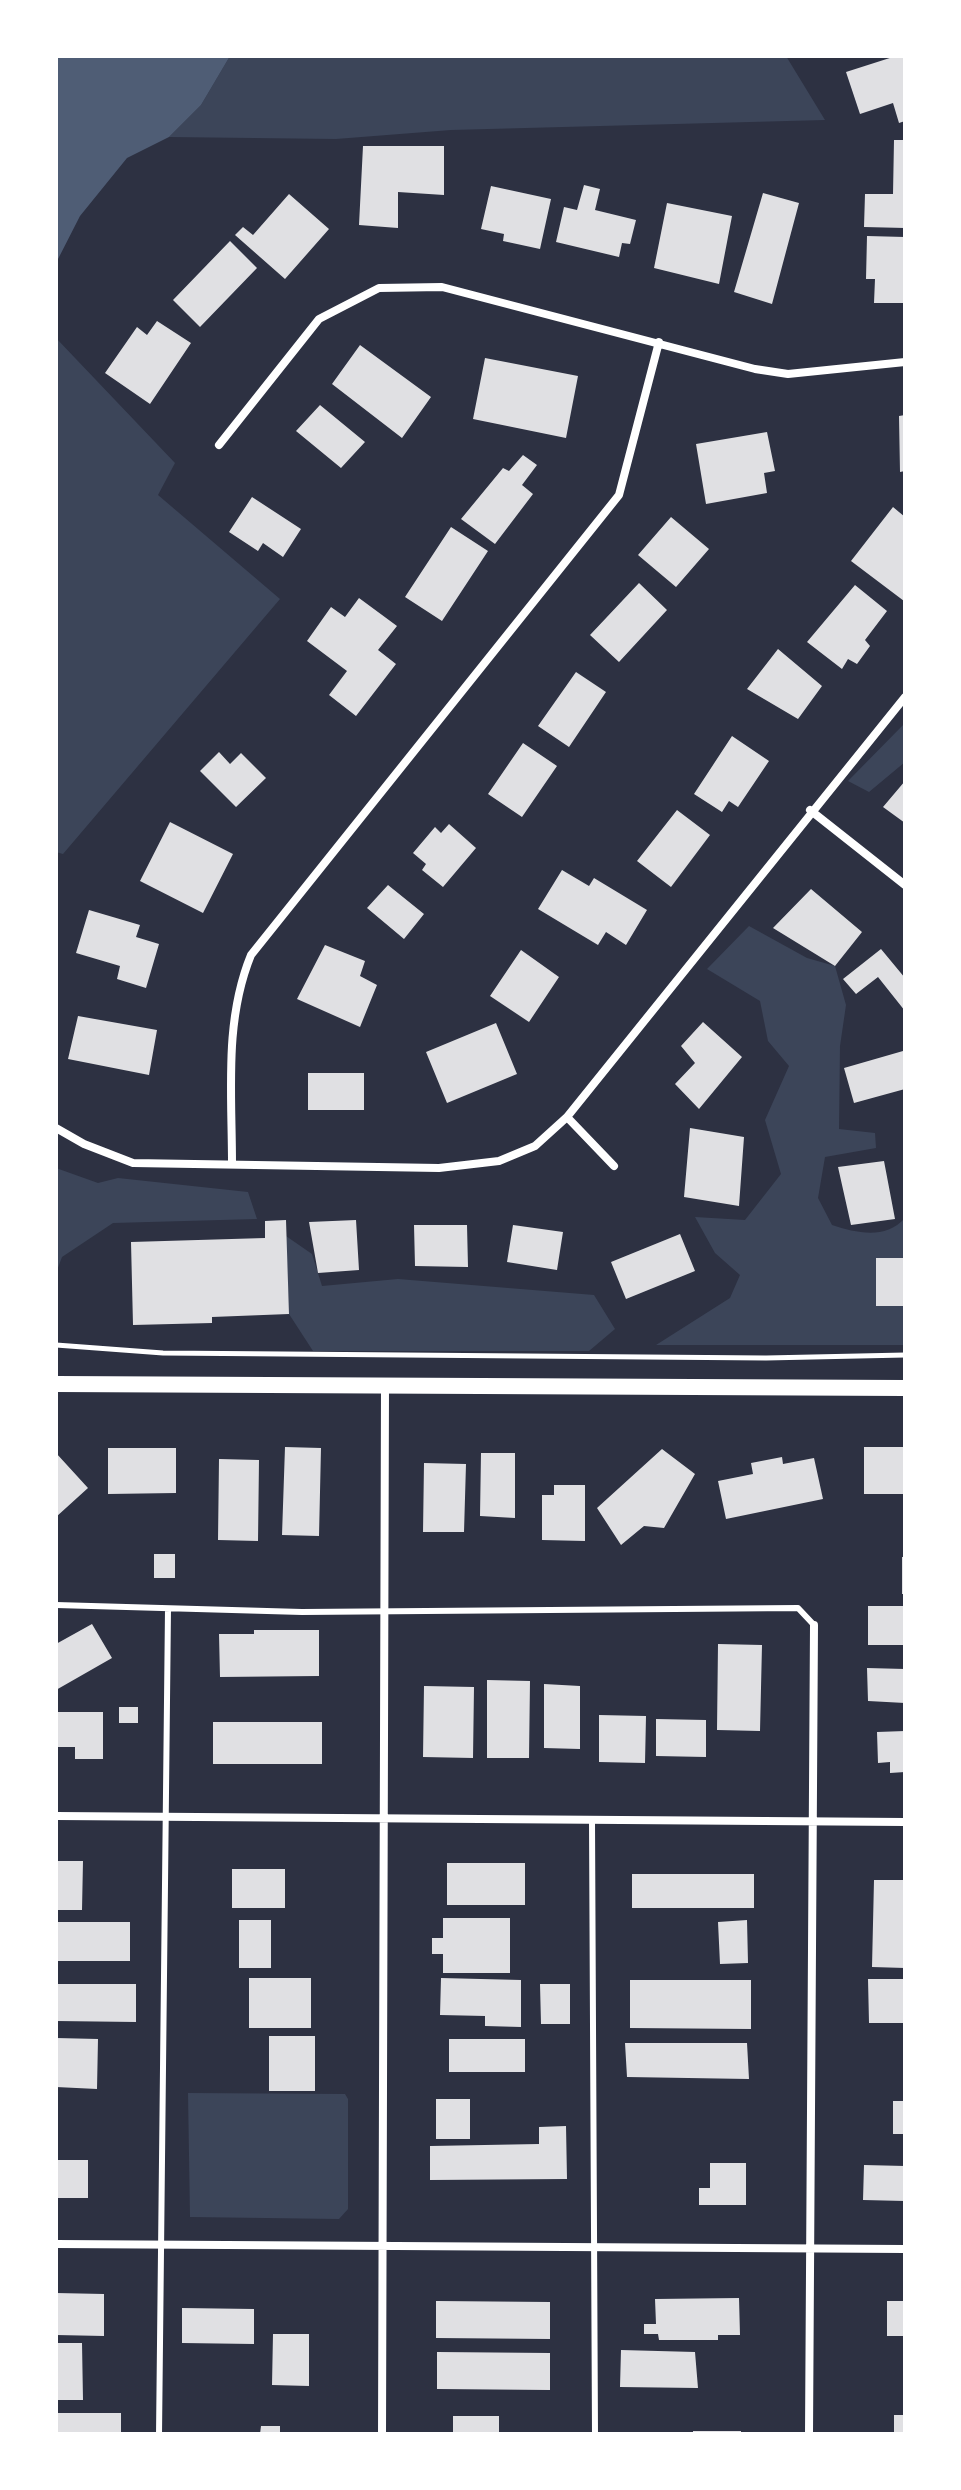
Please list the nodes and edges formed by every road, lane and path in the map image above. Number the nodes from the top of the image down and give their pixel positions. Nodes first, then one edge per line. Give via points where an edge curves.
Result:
1 (659, 342) junction
2 (905, 362) edge
3 (219, 445) dead end
4 (905, 697) edge
5 (810, 810) junction
6 (905, 885) edge
7 (567, 1117) junction
8 (56, 1128) edge
9 (232, 1163) junction
10 (614, 1166) dead end
11 (56, 1345) edge
12 (905, 1355) edge
13 (56, 1384) edge
14 (385, 1385) junction
15 (905, 1388) edge
16 (56, 1605) edge
17 (168, 1609) junction
18 (384, 1612) junction
19 (814, 1625) joint
20 (56, 1816) edge
21 (166, 1817) junction
22 (382, 1820) junction
23 (592, 1821) junction
24 (814, 1822) junction
25 (905, 1822) edge
26 (56, 2244) edge
27 (160, 2245) junction
28 (383, 2247) junction
29 (596, 2247) junction
30 (809, 2248) junction
31 (905, 2249) edge
32 (159, 2434) edge
33 (382, 2434) edge
34 (595, 2434) edge
35 (809, 2434) edge

1 - 2 street via 788,374
1 - 3 street via 442,287 379,288 319,319
1 - 9 street via 619,495 251,955 238,987 232,1029
4 - 5 street
5 - 6 street
5 - 7 street
7 - 9 street via 535,1146 499,1161 439,1168
7 - 10 street
8 - 9 street via 133,1163
11 - 12 path via 226,1354
13 - 14 main road
14 - 15 main road
14 - 18 street
16 - 17 lane
17 - 18 lane
17 - 21 lane
18 - 19 lane via 798,1608
18 - 22 street
19 - 24 street
20 - 21 street
21 - 22 street
21 - 27 lane
22 - 23 street
22 - 28 street
23 - 24 street
23 - 29 lane
24 - 25 street
24 - 30 street
26 - 27 street
27 - 28 street
27 - 32 lane
28 - 29 street
28 - 33 street
29 - 30 street
29 - 34 lane
30 - 31 street
30 - 35 street

